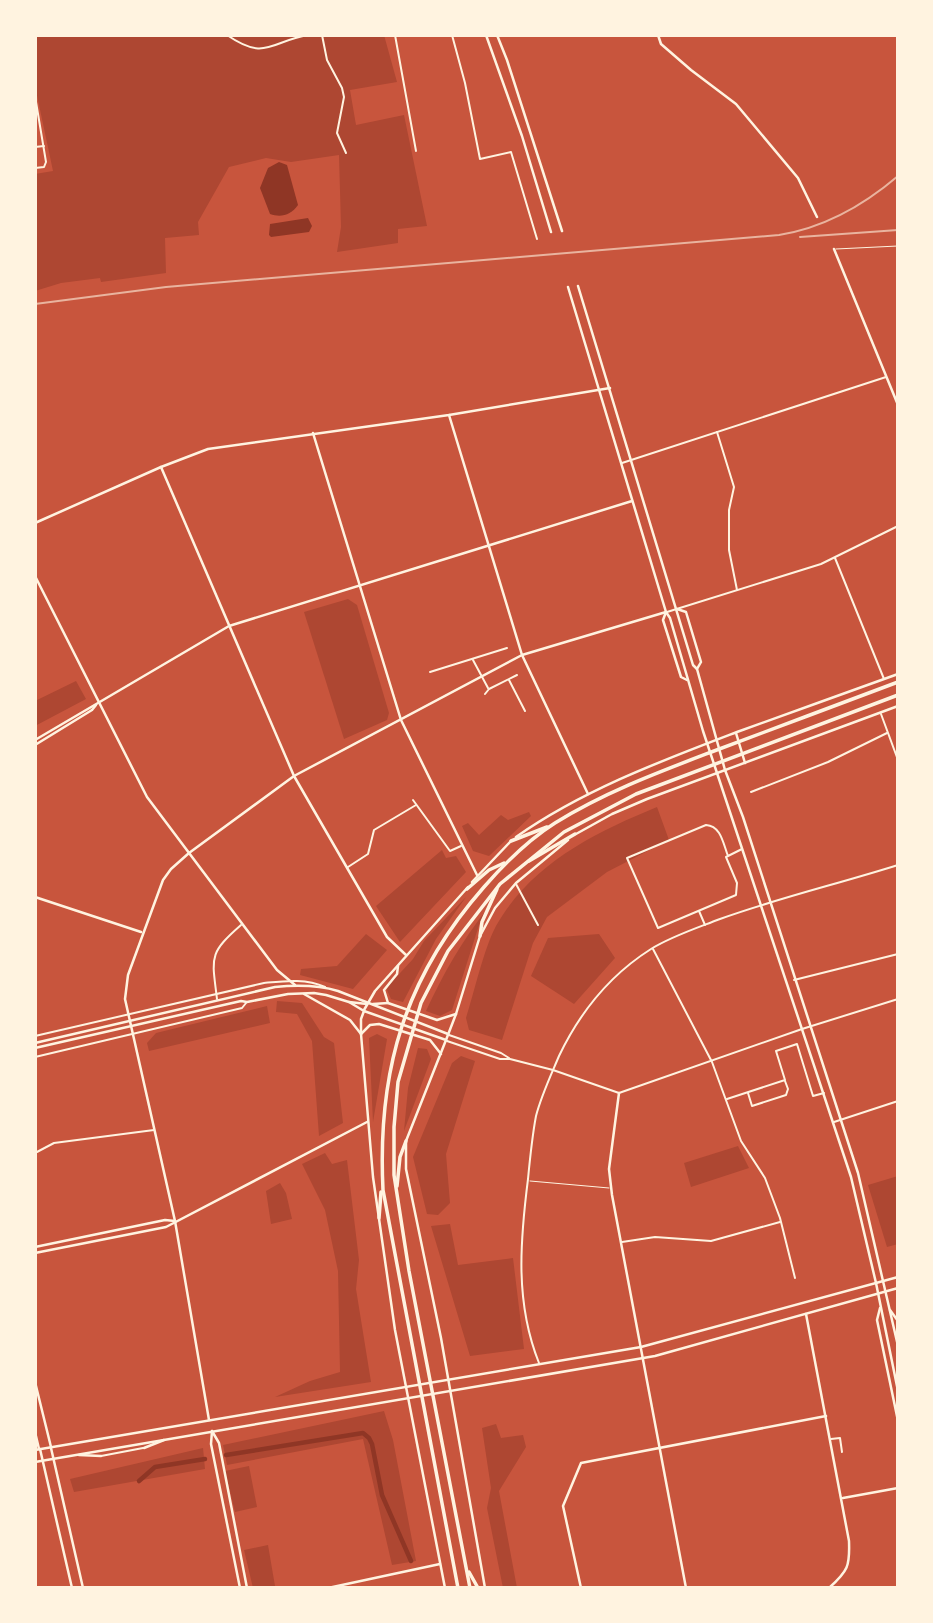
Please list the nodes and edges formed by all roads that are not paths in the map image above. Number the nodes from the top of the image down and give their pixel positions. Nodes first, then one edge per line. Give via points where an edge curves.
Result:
1 (228, 35) edge
2 (308, 35) edge
3 (322, 35) edge
4 (396, 35) edge
5 (452, 35) edge
6 (486, 35) edge
7 (497, 35) edge
8 (658, 35) edge
9 (35, 96) edge
10 (44, 146) junction
11 (35, 147) edge
12 (416, 151) dead end
13 (346, 153) dead end
14 (35, 168) edge
15 (817, 217) dead end
16 (562, 231) dead end
17 (551, 232) dead end
18 (537, 239) dead end
19 (898, 246) edge
20 (834, 249) joint
21 (578, 286) dead end
22 (568, 287) dead end
23 (886, 377) junction
24 (610, 388) junction
25 (600, 391) junction
26 (898, 405) edge
27 (449, 415) junction
28 (717, 432) junction
29 (313, 433) junction
30 (632, 459) junction
31 (621, 463) junction
32 (161, 467) junction
33 (632, 501) junction
34 (35, 523) edge
35 (898, 526) edge
36 (488, 545) junction
37 (835, 557) junction
38 (35, 576) edge
39 (359, 585) junction
40 (738, 591) junction
41 (677, 609) junction
42 (666, 612) junction
43 (229, 625) junction
44 (507, 648) dead end
45 (522, 655) junction
46 (473, 660) junction
47 (697, 668) junction
48 (430, 672) dead end
49 (898, 674) edge
50 (517, 675) dead end
51 (481, 677) junction
52 (884, 678) junction
53 (509, 679) junction
54 (687, 680) junction
55 (898, 682) edge
56 (489, 689) junction
57 (485, 694) dead end
58 (898, 695) edge
59 (98, 703) junction
60 (898, 706) edge
61 (525, 711) dead end
62 (880, 713) junction
63 (401, 720) junction
64 (736, 733) junction
65 (887, 733) junction
66 (718, 740) junction
67 (35, 743) edge
68 (707, 743) junction
69 (898, 760) edge
70 (746, 763) junction
71 (725, 770) junction
72 (718, 773) junction
73 (294, 776) junction
74 (751, 792) dead end
75 (588, 794) junction
76 (413, 800) dead end
77 (416, 805) junction
78 (552, 824) junction
79 (575, 834) junction
80 (511, 841) junction
81 (462, 846) junction
82 (743, 849) junction
83 (189, 853) junction
84 (727, 857) junction
85 (506, 862) junction
86 (898, 865) edge
87 (347, 867) junction
88 (518, 868) junction
89 (478, 876) junction
90 (516, 883) junction
91 (500, 884) junction
92 (467, 889) junction
93 (35, 897) edge
94 (768, 901) junction
95 (761, 904) junction
96 (699, 910) junction
97 (243, 924) junction
98 (538, 925) dead end
99 (705, 925) junction
100 (143, 933) junction
101 (480, 936) junction
102 (652, 948) junction
103 (898, 954) edge
104 (406, 955) junction
105 (398, 966) junction
106 (794, 980) junction
107 (290, 981) junction
108 (295, 985) junction
109 (326, 987) junction
110 (301, 993) junction
111 (217, 994) junction
112 (898, 999) edge
113 (218, 1000) junction
114 (247, 1002) junction
115 (349, 1002) junction
116 (388, 1003) junction
117 (367, 1004) junction
118 (364, 1012) junction
119 (456, 1014) junction
120 (128, 1015) junction
121 (130, 1020) junction
122 (131, 1026) junction
123 (810, 1027) junction
124 (802, 1029) junction
125 (133, 1034) junction
126 (361, 1034) junction
127 (448, 1034) junction
128 (35, 1036) edge
129 (446, 1040) junction
130 (35, 1043) edge
131 (35, 1048) edge
132 (441, 1054) junction
133 (35, 1057) edge
134 (510, 1059) junction
135 (712, 1062) junction
136 (553, 1070) junction
137 (785, 1080) junction
138 (748, 1092) junction
139 (619, 1093) junction
140 (824, 1093) junction
141 (726, 1099) junction
142 (898, 1101) edge
143 (839, 1120) junction
144 (367, 1122) junction
145 (834, 1122) junction
146 (155, 1130) junction
147 (406, 1141) junction
148 (35, 1153) edge
149 (382, 1179) junction
150 (527, 1181) junction
151 (611, 1188) junction
152 (396, 1198) junction
153 (379, 1218) junction
154 (175, 1221) junction
155 (780, 1222) junction
156 (621, 1242) junction
157 (35, 1247) edge
158 (35, 1253) edge
159 (898, 1277) edge
160 (795, 1278) dead end
161 (883, 1281) junction
162 (876, 1283) junction
163 (898, 1289) edge
164 (886, 1292) junction
165 (878, 1294) junction
166 (880, 1308) junction
167 (890, 1310) junction
168 (806, 1314) junction
169 (898, 1321) edge
170 (898, 1346) edge
171 (641, 1347) junction
172 (644, 1359) junction
173 (539, 1364) junction
174 (449, 1379) junction
175 (35, 1382) edge
176 (406, 1386) junction
177 (450, 1389) junction
178 (898, 1391) edge
179 (408, 1397) junction
180 (825, 1416) junction
181 (209, 1420) junction
182 (898, 1421) edge
183 (212, 1431) junction
184 (35, 1432) edge
185 (167, 1438) junction
186 (830, 1440) junction
187 (51, 1448) junction
188 (144, 1448) joint
189 (659, 1448) junction
190 (37, 1450) edge
191 (842, 1452) dead end
192 (76, 1454) junction
193 (101, 1456) joint
194 (53, 1458) junction
195 (42, 1460) junction
196 (35, 1462) edge
197 (898, 1488) edge
198 (841, 1498) junction
199 (440, 1564) junction
200 (466, 1567) junction
201 (72, 1588) edge
202 (83, 1588) edge
203 (240, 1588) edge
204 (247, 1588) edge
205 (328, 1588) edge
206 (445, 1588) edge
207 (458, 1588) edge
208 (470, 1588) edge
209 (478, 1588) edge
210 (485, 1588) edge
211 (581, 1588) edge
212 (686, 1588) edge
213 (829, 1588) edge

1 - 2 street via 250,48 262,49
3 - 13 street via 327,60 344,97 337,133
4 - 12 street
5 - 18 street via 480,159 512,152
6 - 17 street
7 - 16 street
8 - 15 street via 661,44 736,104 798,178
9 - 10 street
10 - 11 street
10 - 14 street via 44,167
19 - 20 lane
20 - 23 street
21 - 24 street
22 - 25 street
23 - 26 street
23 - 28 street
24 - 25 street
24 - 30 street
25 - 27 street
25 - 31 street
27 - 29 street
27 - 36 street
28 - 30 street
28 - 40 street via 734,487 729,550
29 - 32 street via 208,449
29 - 39 street
30 - 31 street
30 - 41 street
31 - 33 street
32 - 34 street
32 - 43 street
33 - 36 street
33 - 42 street
35 - 37 street
36 - 39 street
36 - 45 street
37 - 40 street
37 - 52 street
38 - 59 street
39 - 43 street
39 - 63 street
40 - 41 street
41 - 42 street
41 - 47 street
41 - 47 street via 686,612 701,662
42 - 45 street
42 - 54 street
42 - 54 street via 663,620 681,677
43 - 59 street
43 - 73 street
44 - 46 street
45 - 51 street
45 - 75 street
46 - 48 street
46 - 51 street
47 - 66 street
49 - 52 street
50 - 53 street
51 - 56 street
51 - 63 street
52 - 64 street
53 - 56 street
53 - 61 street
54 - 68 street
55 - 78 highway via 654,774
56 - 57 street
58 - 88 highway via 658,785 583,820
59 - 67 street
59 - 83 street via 147,797
60 - 62 street
62 - 65 street
62 - 70 street
63 - 73 street
63 - 81 street
64 - 66 street
64 - 70 street
65 - 69 street
65 - 74 street
66 - 68 street
66 - 71 street
68 - 72 street
68 - 75 street
70 - 71 street
71 - 72 street
71 - 94 street
72 - 79 street via 612,814
72 - 82 street
73 - 83 street
73 - 87 street
75 - 80 street
76 - 77 street
77 - 81 street via 450,851
77 - 87 street via 374,830 368,853
78 - 80 highway
78 - 85 highway
79 - 88 highway
79 - 90 street
80 - 89 street
81 - 89 street
82 - 84 street
82 - 95 street
83 - 97 street
83 - 100 street via 163,880
84 - 96 street via 737,883 736,895
84 - 96 street via 718,830 706,825 627,858 658,928
85 - 92 highway
85 - 149 highway via 438,946 411,999 388,1081
86 - 94 street
87 - 104 street via 387,937
88 - 91 highway
89 - 92 street
90 - 98 street
90 - 101 street
91 - 101 highway
91 - 152 highway via 448,951 421,1003 398,1082
92 - 104 street
93 - 100 street
94 - 95 street
94 - 106 street
95 - 99 street
95 - 124 street
96 - 99 street
97 - 107 street
97 - 111 street via 217,950 213,963
99 - 102 street
100 - 120 street via 126,988
101 - 119 street
102 - 135 street
102 - 136 street via 588,1005
103 - 106 street
104 - 105 street
105 - 116 street via 384,990
105 - 117 street
106 - 123 street
107 - 108 street
107 - 109 street
107 - 111 street
108 - 109 street
108 - 113 street
109 - 117 street
110 - 114 street
110 - 115 street
110 - 126 street via 349,1020
111 - 113 street
111 - 120 street
112 - 123 street
113 - 121 street
114 - 122 street
114 - 125 street via 242,1008
115 - 117 street
115 - 118 street
116 - 117 street
116 - 119 street via 437,1020
117 - 118 street
117 - 127 street
118 - 126 street
118 - 129 street
119 - 127 street
120 - 121 street
120 - 128 street
121 - 122 street
121 - 130 street
122 - 125 street
122 - 131 street
123 - 124 street
123 - 143 street
124 - 135 street
124 - 140 street
125 - 133 street
125 - 146 street
126 - 132 street via 379,1024 430,1040
126 - 144 street
127 - 129 street
127 - 134 street
129 - 132 street
129 - 134 street
132 - 147 street
134 - 136 street
135 - 139 street
135 - 141 street
136 - 139 street
136 - 150 street via 537,1114
137 - 138 street
137 - 138 street via 786,1096 752,1106
137 - 140 street via 775,1051 797,1044 813,1096
138 - 141 street
139 - 151 street via 609,1169
140 - 145 street
141 - 155 street via 741,1141 765,1178
142 - 143 street
143 - 145 street
143 - 161 street via 860,1183
144 - 153 street
144 - 154 street
145 - 162 street via 858,1198
146 - 148 street via 54,1143
146 - 154 street
147 - 152 highway
147 - 174 street via 406,1169
149 - 153 highway
149 - 207 highway
150 - 151 lane
150 - 173 street via 520,1274
151 - 156 street
152 - 200 highway
153 - 176 street
154 - 157 street
154 - 158 street via 166,1227
154 - 181 street
155 - 156 street via 711,1241 655,1237
155 - 160 street
156 - 171 street
159 - 161 street
161 - 162 street
161 - 164 street
162 - 165 street
162 - 171 street
163 - 164 street
164 - 165 street
164 - 167 street
165 - 166 street
165 - 168 street
166 - 178 street
166 - 182 street via 877,1320
167 - 169 street
167 - 170 street
168 - 172 street
168 - 180 street
171 - 172 street
171 - 173 street
172 - 177 street
172 - 189 street
173 - 174 street
174 - 176 street
174 - 177 street
175 - 187 street
176 - 179 street
176 - 181 street
177 - 179 street
177 - 210 street
179 - 183 street
179 - 199 street
180 - 186 street
180 - 189 street
181 - 187 street
183 - 185 street
183 - 203 street
183 - 204 street via 219,1443
184 - 190 street
185 - 188 street
185 - 192 street
186 - 191 street via 840,1438
186 - 198 street
187 - 190 street
187 - 194 street
188 - 193 street
189 - 211 street via 581,1463 563,1506
189 - 212 street
190 - 195 street
192 - 193 street
192 - 194 street
194 - 195 street
194 - 202 street
195 - 196 street
195 - 201 street
197 - 198 street
198 - 213 street via 850,1563
199 - 205 street
199 - 206 street
200 - 208 highway
200 - 209 highway

